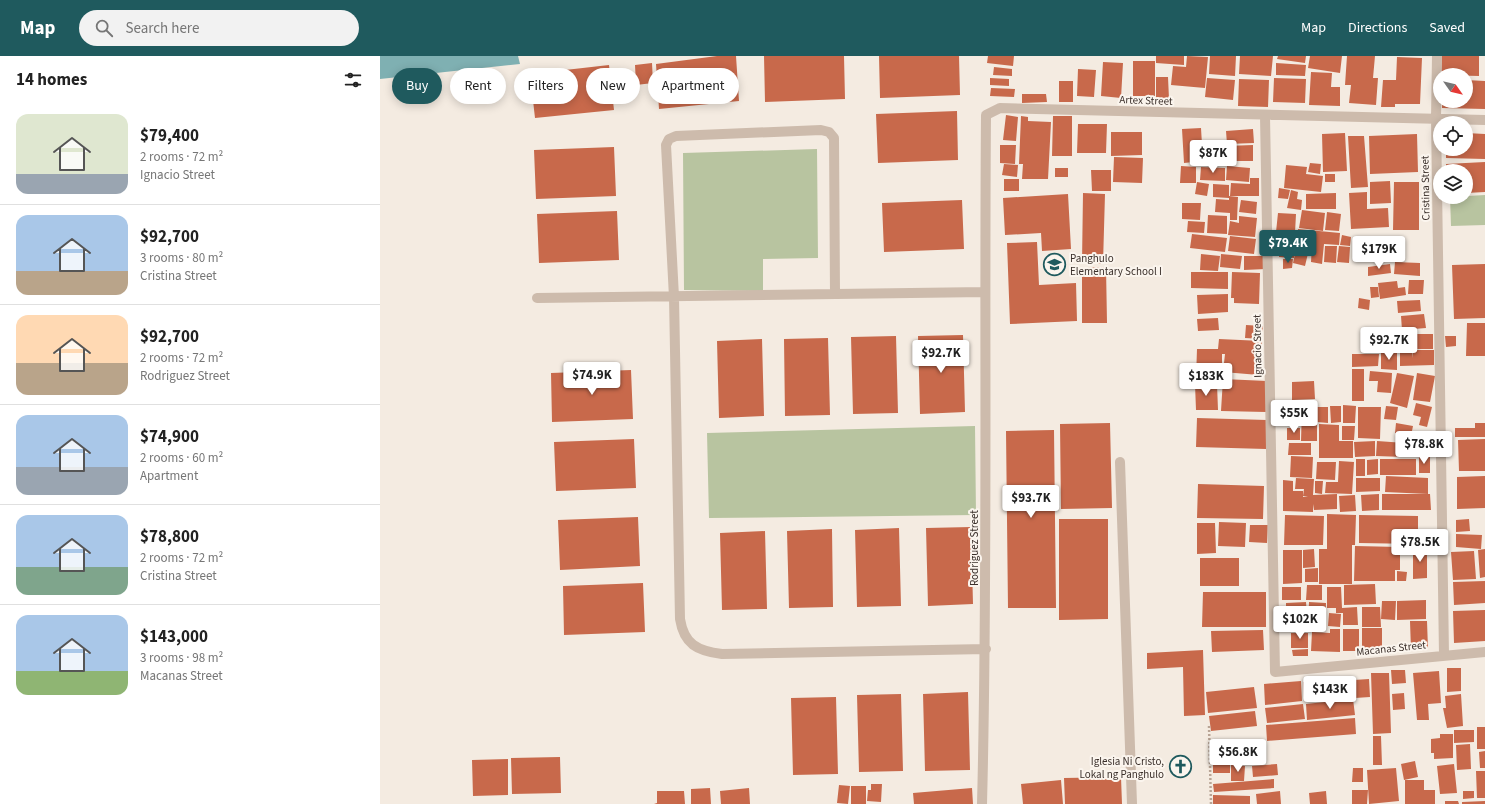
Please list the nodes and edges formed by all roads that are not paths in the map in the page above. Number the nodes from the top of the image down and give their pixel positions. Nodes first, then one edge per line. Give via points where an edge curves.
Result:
1 (1437, 56) edge
2 (1264, 116) junction
3 (1436, 116) edge
4 (1433, 119) edge
5 (1473, 120) edge
6 (1485, 120) edge
7 (1437, 156) edge
8 (985, 292) junction
9 (835, 294) junction
10 (674, 296) junction
11 (537, 298) dead end
12 (1120, 462) dead end
13 (986, 649) junction
14 (1485, 652) edge
15 (1444, 655) junction
16 (1275, 672) joint
17 (982, 804) edge
18 (1132, 804) edge

1 - 3 street, Cristina Street
2 - 4 street, Artex Street
2 - 8 street, Artex Street via 1000,108 986,115
2 - 16 street, Ignacio Street
5 - 6 street, Artex Street
7 - 15 street, Cristina Street
8 - 9 street
8 - 13 street, Rodriguez Street
9 - 10 street
9 - 10 street via 834,138 829,132 821,130 676,136 669,139 666,145
10 - 11 street
10 - 13 street via 680,619 682,633 691,644 708,652 722,654
12 - 18 street
13 - 17 street, Rodriguez Street
14 - 15 street, Macanas Street
15 - 16 street, Macanas Street

